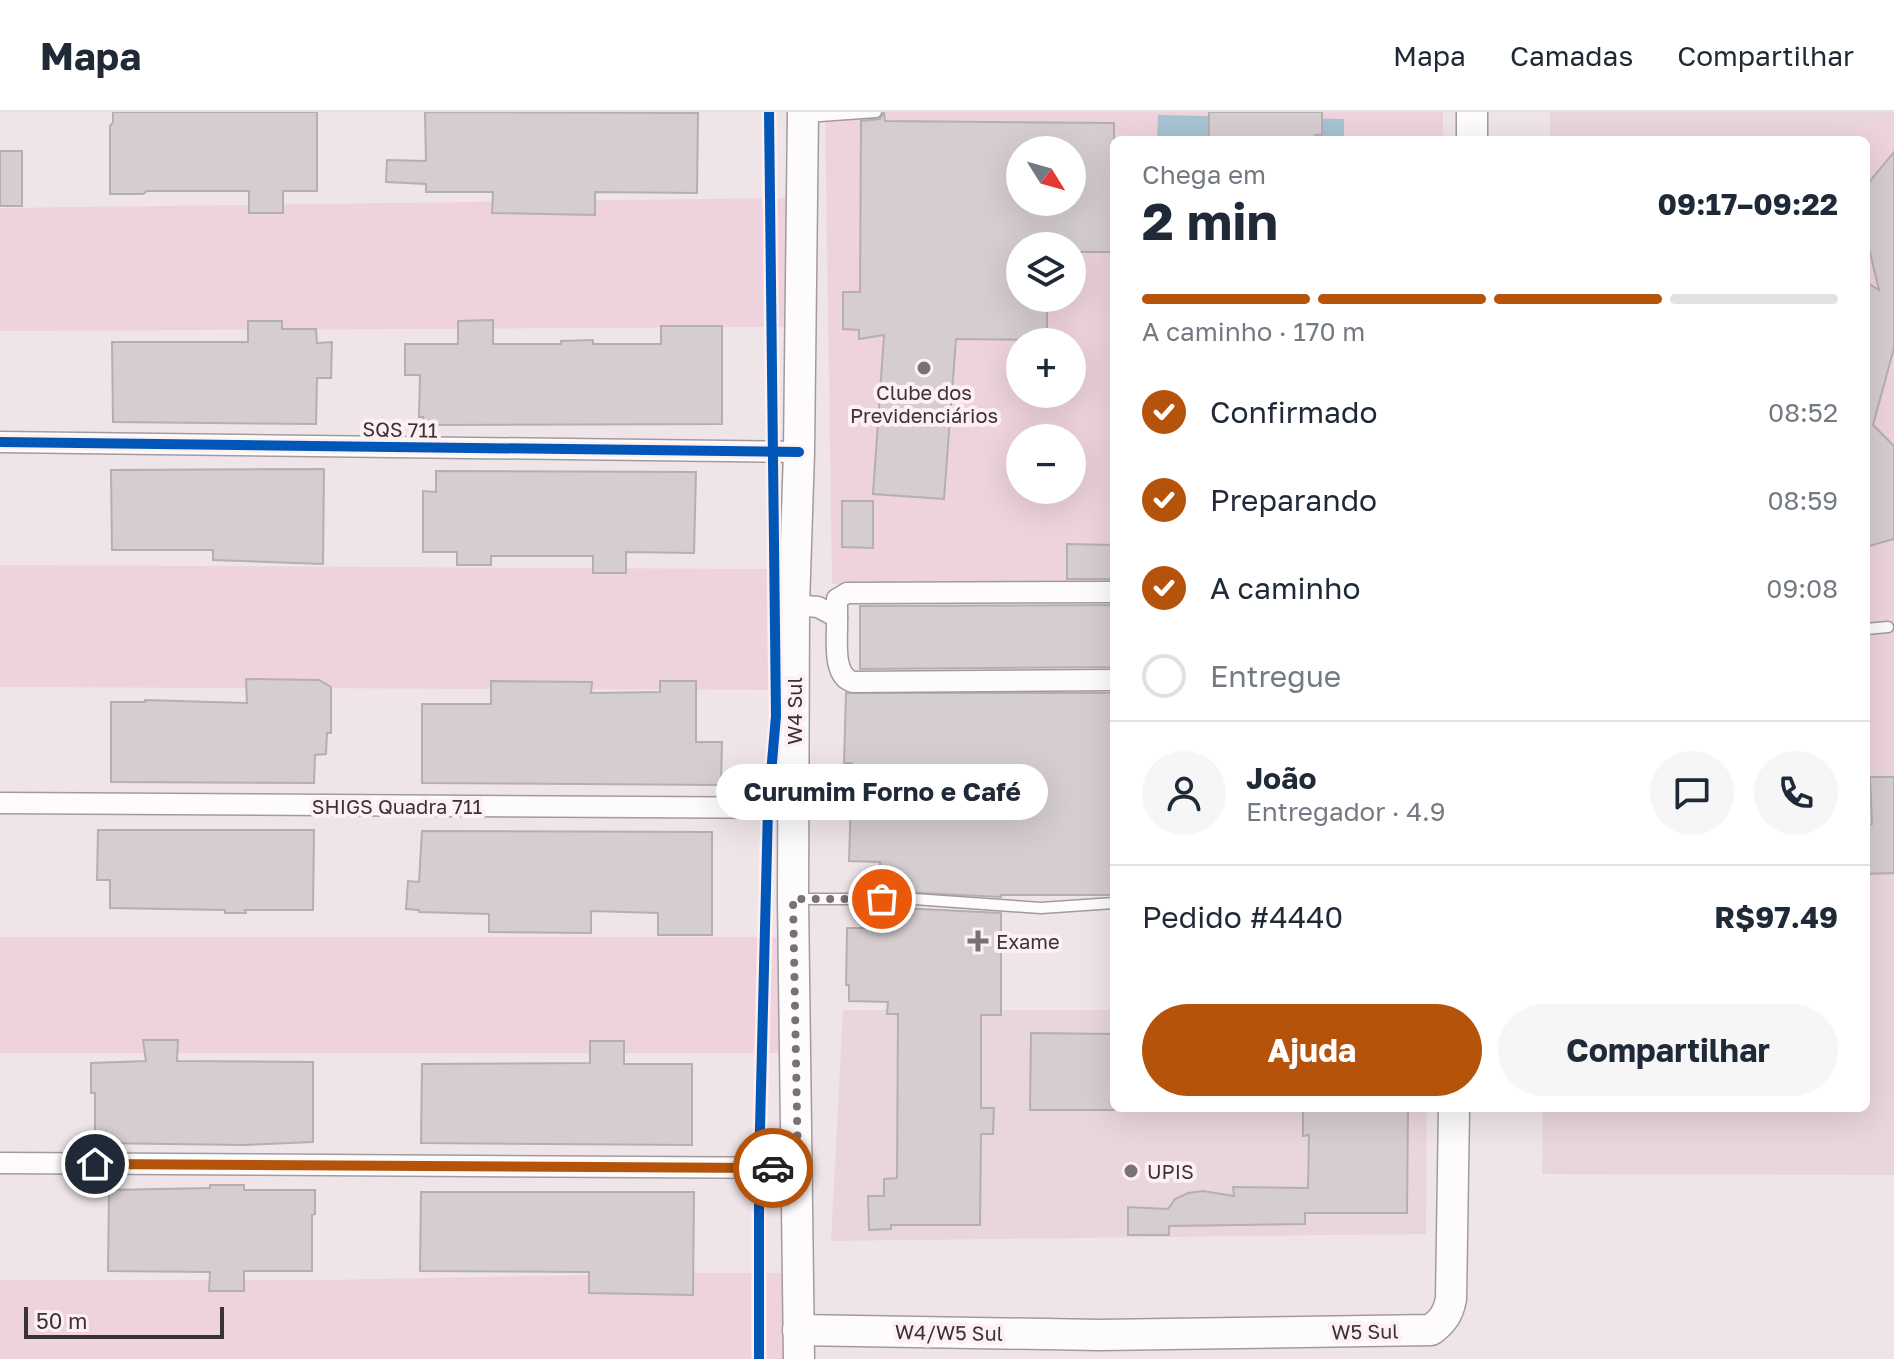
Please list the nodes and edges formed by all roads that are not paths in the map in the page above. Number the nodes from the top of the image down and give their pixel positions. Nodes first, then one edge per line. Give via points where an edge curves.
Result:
1 (876, 112) edge
2 (1472, 112) edge
3 (803, 115) edge
4 (1472, 136) edge
5 (0, 442) edge
6 (799, 452) junction
7 (1110, 592) edge
8 (794, 605) junction
9 (837, 617) junction
10 (1888, 627) dead end
11 (1870, 629) edge
12 (1110, 680) edge
13 (0, 803) edge
14 (794, 808) junction
15 (793, 899) junction
16 (1110, 903) edge
17 (1459, 1112) edge
18 (0, 1163) edge
19 (798, 1168) junction
20 (1100, 1335) junction
21 (798, 1345) edge
22 (1080, 1359) edge

1 - 3 lane
2 - 4 main road
3 - 6 main road, W4 Sul
5 - 6 street, SQS 711
6 - 8 main road, W4 Sul
7 - 9 street via 847,593 837,599
8 - 9 street via 818,607
8 - 14 main road, W4 Sul
9 - 12 street via 839,671 853,682
10 - 11 lane
13 - 14 street, SHIGS Quadra 711
14 - 15 main road, W4 Sul
15 - 16 lane via 914,899 1041,908
15 - 19 main road, W4 Sul
17 - 20 main road, W5 Sul via 1451,1299 1449,1312 1431,1330
18 - 19 street
19 - 21 main road, W4 Sul
20 - 21 main road, W4/W5 Sul
20 - 22 main road

